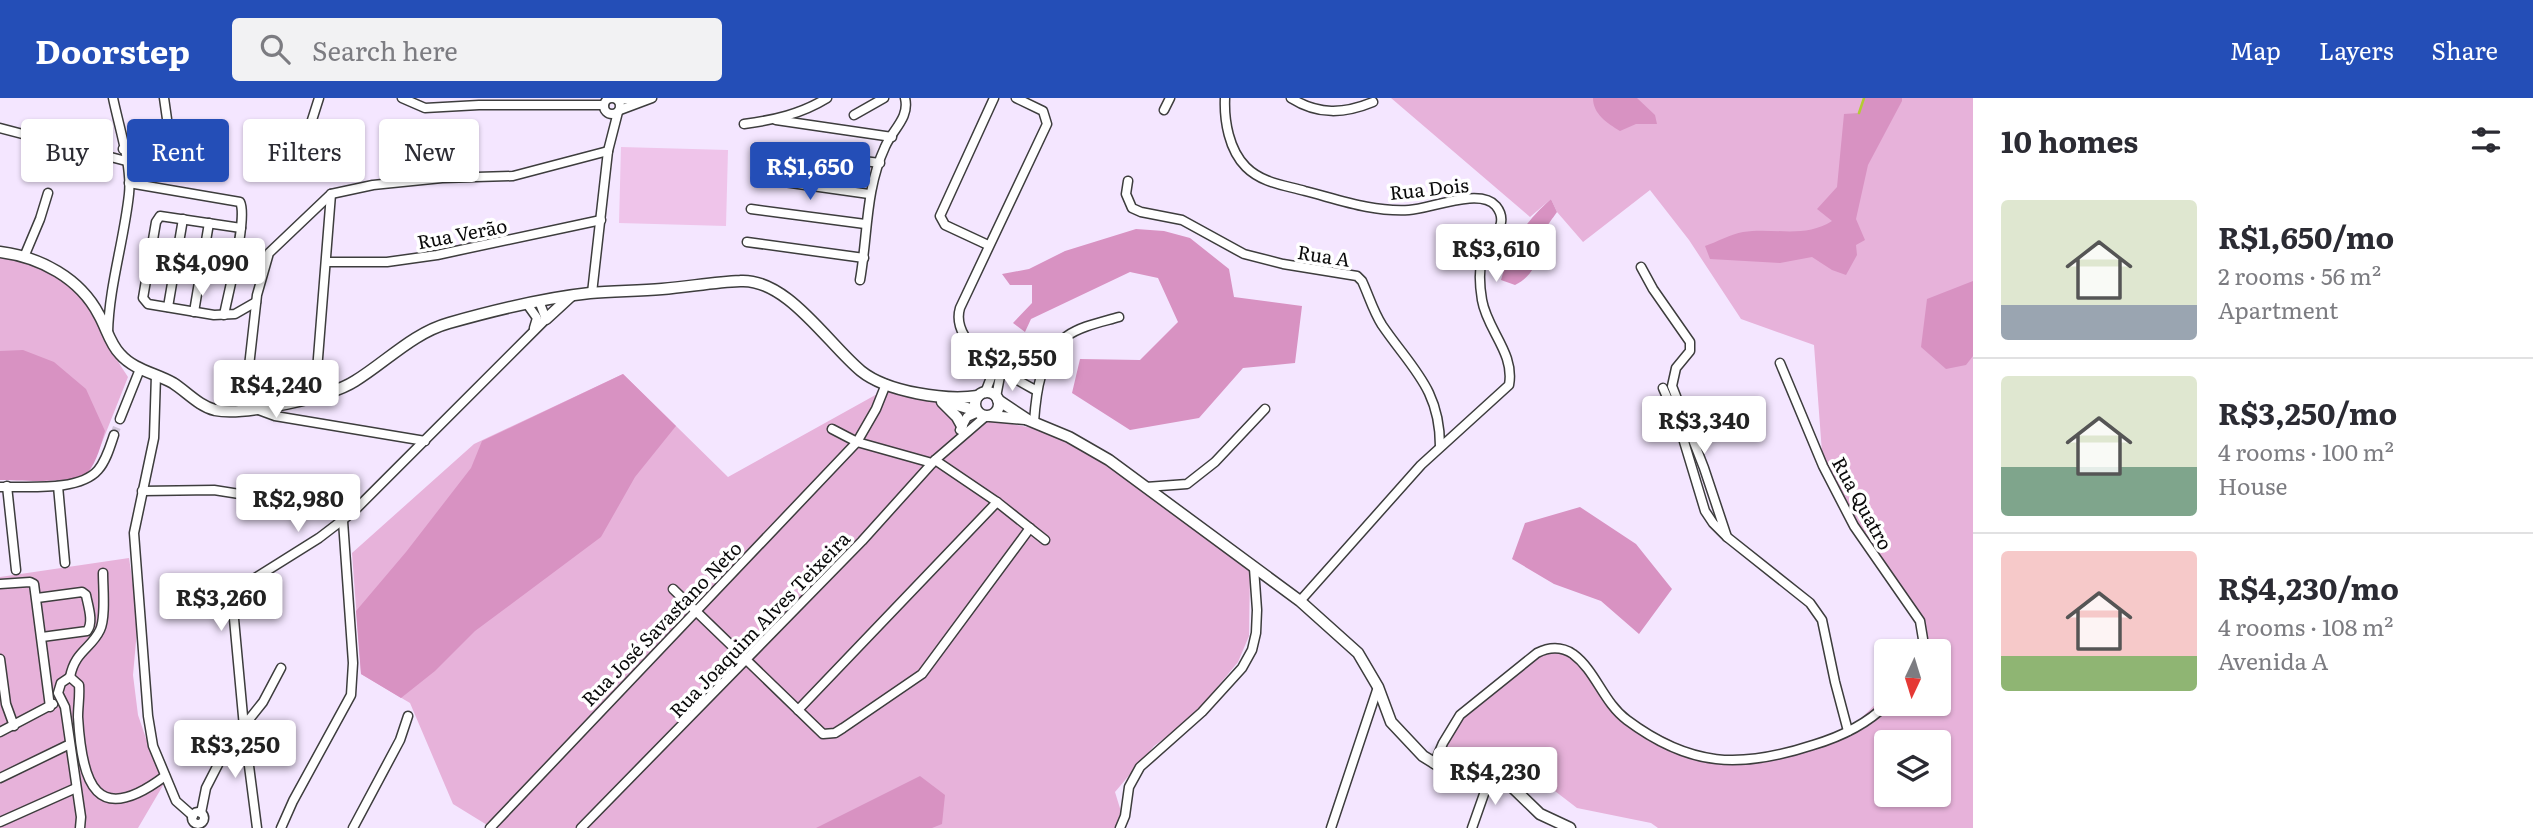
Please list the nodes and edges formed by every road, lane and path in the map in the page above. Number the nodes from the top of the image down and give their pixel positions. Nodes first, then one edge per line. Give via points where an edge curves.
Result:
1 (113, 98) edge
2 (164, 98) edge
3 (319, 98) edge
4 (402, 98) edge
5 (650, 98) edge
6 (827, 98) edge
7 (884, 98) edge
8 (905, 98) edge
9 (994, 98) edge
10 (1016, 98) edge
11 (1170, 98) edge
12 (1224, 98) edge
13 (1291, 98) edge
14 (618, 100) junction
15 (451, 102) edge
16 (1373, 102) dead end
17 (606, 109) junction
18 (1164, 110) dead end
19 (619, 111) junction
20 (854, 115) dead end
21 (312, 119) edge
22 (776, 120) junction
23 (744, 124) dead end
24 (0, 128) edge
25 (892, 137) junction
26 (611, 138) junction
27 (756, 148) dead end
28 (123, 149) junction
29 (608, 151) junction
30 (126, 160) junction
31 (880, 163) junction
32 (756, 178) dead end
33 (1128, 181) dead end
34 (129, 183) junction
35 (48, 193) dead end
36 (331, 194) junction
37 (869, 194) junction
38 (751, 209) dead end
39 (183, 219) junction
40 (601, 220) junction
41 (209, 223) junction
42 (865, 224) junction
43 (241, 229) junction
44 (747, 242) dead end
45 (988, 245) junction
46 (0, 252) edge
47 (24, 257) junction
48 (864, 258) junction
49 (327, 262) junction
50 (1641, 267) dead end
51 (860, 280) dead end
52 (592, 293) junction
53 (571, 296) junction
54 (256, 302) junction
55 (539, 302) junction
56 (527, 304) junction
57 (168, 307) junction
58 (194, 312) junction
59 (224, 315) junction
60 (1119, 317) dead end
61 (546, 319) junction
62 (530, 333) junction
63 (108, 334) junction
64 (1780, 363) dead end
65 (140, 369) junction
66 (998, 369) junction
67 (156, 375) junction
68 (886, 384) junction
69 (1663, 388) dead end
70 (1037, 391) junction
71 (982, 394) junction
72 (315, 396) junction
73 (935, 398) junction
74 (997, 398) junction
75 (256, 409) junction
76 (1265, 409) dead end
77 (244, 411) junction
78 (983, 414) junction
79 (120, 419) tunnel mouth
80 (1031, 421) junction
81 (962, 426) junction
82 (832, 429) dead end
83 (114, 435) tunnel mouth
84 (956, 439) junction
85 (425, 441) junction
86 (857, 442) junction
87 (1440, 446) junction
88 (933, 461) junction
89 (58, 486) junction
90 (4, 487) edge
91 (1146, 487) junction
92 (142, 491) junction
93 (997, 502) junction
94 (353, 512) junction
95 (343, 521) junction
96 (1030, 528) junction
97 (1727, 537) junction
98 (1045, 540) dead end
99 (65, 563) dead end
100 (1254, 568) junction
101 (16, 570) dead end
102 (103, 573) dead end
103 (0, 584) edge
104 (673, 589) dead end
105 (37, 598) junction
106 (1300, 601) junction
107 (695, 611) junction
108 (42, 637) junction
109 (1923, 639) edge
110 (0, 659) edge
111 (747, 661) junction
112 (281, 668) dead end
113 (70, 677) junction
114 (1378, 687) junction
115 (60, 697) junction
116 (50, 707) junction
117 (798, 710) junction
118 (1874, 715) edge
119 (408, 716) dead end
120 (14, 726) junction
121 (244, 727) junction
122 (1848, 731) junction
123 (0, 732) edge
124 (68, 745) junction
125 (1434, 764) junction
126 (165, 776) junction
127 (1490, 776) junction
128 (0, 778) edge
129 (76, 788) junction
130 (149, 797) dead end
131 (91, 798) dead end
132 (0, 822) edge
133 (200, 822) edge
134 (354, 825) edge
135 (80, 828) edge
136 (257, 828) edge
137 (281, 828) edge
138 (343, 828) edge
139 (490, 828) edge
140 (581, 828) edge
141 (1119, 828) edge
142 (1331, 828) edge
143 (1472, 828) edge
144 (1570, 828) edge

1 - 28 street
2 - 28 street via 167,139
3 - 21 street
4 - 15 street via 425,108
5 - 14 street
5 - 19 street
6 - 22 street
7 - 20 street
8 - 25 street via 907,105
9 - 45 street via 940,216 944,225
10 - 45 street via 1043,111 1047,124
11 - 18 street
12 - 87 street, Rua Dois via 1226,125 1235,150 1247,168 1262,178 1374,209 1409,210 1475,198 1491,202 1500,214 1500,228 1482,261 1482,299 1511,368 1509,385
13 - 16 street via 1317,109 1338,111
14 - 17 street via 610,99
14 - 19 street
15 - 17 street
17 - 19 street via 612,114
17 - 26 street
19 - 26 street
22 - 23 street
22 - 25 street
24 - 30 street
25 - 31 street
26 - 29 street
27 - 31 street
28 - 30 street
29 - 36 street via 513,176 442,178
29 - 40 street
30 - 34 street
31 - 37 street
32 - 37 street
33 - 87 street, Rua A via 1126,194 1132,208 1141,212 1182,220 1244,254 1357,276 1380,322 1434,399
34 - 43 street via 235,200 242,207
34 - 63 street
35 - 47 street
36 - 49 street
36 - 54 street via 269,253
37 - 42 street
38 - 42 street
39 - 41 street
39 - 57 street
39 - 57 street via 158,218 143,298 148,304
40 - 49 street, Rua Verão via 437,255 387,262
40 - 52 street
41 - 43 street
41 - 58 street
42 - 48 street
43 - 59 street
44 - 48 street
45 - 66 street via 957,319 966,338
46 - 47 street
47 - 63 street via 49,266 77,286 92,302
48 - 51 street
49 - 72 street
50 - 97 street via 1690,342 1672,386
52 - 53 street
52 - 68 street via 755,282 783,296 863,372
53 - 55 street
53 - 61 street
54 - 59 street
54 - 77 street
55 - 56 street
55 - 61 street
56 - 62 street via 537,318
56 - 72 street via 436,327 357,380
57 - 58 street
58 - 59 street
60 - 70 street via 1063,339 1045,365
61 - 62 street
62 - 85 street
63 - 65 street via 120,355
64 - 109 street, Rua Quatro via 1854,526 1920,621
65 - 67 street
65 - 79 street
66 - 70 street
66 - 71 street
66 - 74 street
67 - 77 street via 209,408
67 - 92 street via 153,438
68 - 73 street
68 - 86 street, Rua José Savastano Neto
69 - 97 street via 1705,511
70 - 80 street
71 - 73 street
71 - 74 street
71 - 78 street via 975,403
72 - 75 street
73 - 78 street
73 - 81 street
74 - 78 street via 998,408
74 - 80 street
75 - 77 street
75 - 85 street
76 - 91 street via 1215,462 1186,484
78 - 80 street
78 - 81 street via 967,417
78 - 84 street
80 - 91 street via 1069,437
81 - 84 street
82 - 86 street
83 - 89 street via 97,471 89,478
84 - 88 street, Rua Joaquim Alves Teixeira
85 - 94 street
86 - 88 street
86 - 107 street, Rua José Savastano Neto
87 - 106 street, Rua Dois
88 - 93 street
88 - 111 street, Rua Joaquim Alves Teixeira
89 - 90 street
89 - 99 street
90 - 101 street
91 - 100 street
92 - 94 street via 214,489
92 - 126 street via 134,547 149,727
93 - 96 street
93 - 117 street
94 - 95 street
95 - 121 street via 244,585 236,595 233,608
95 - 137 street via 354,663 351,695
96 - 98 street
96 - 117 street via 922,674 835,733 823,734
97 - 122 street via 1817,611
100 - 106 street
100 - 141 street via 1257,610 1252,649 1242,668 1202,712 1140,767 1129,787
102 - 113 street via 102,625 74,660
103 - 105 street via 32,582
104 - 107 street
105 - 108 street
105 - 108 street via 82,592 90,621 87,631
106 - 114 street via 1358,653
107 - 111 street
107 - 139 street, Rua José Savastano Neto
108 - 116 street
110 - 120 street
111 - 117 street
111 - 140 street, Rua Joaquim Alves Teixeira
112 - 121 street
113 - 115 street via 59,686
113 - 131 street via 79,685 80,740
114 - 125 street via 1401,736
114 - 142 street
115 - 116 street
115 - 124 street
116 - 120 street
118 - 122 street
119 - 134 street
120 - 123 street
121 - 133 street via 211,776
121 - 136 street
122 - 125 street via 1788,754 1761,759 1720,760 1687,753 1625,718 1580,661 1555,648 1537,653 1460,715
124 - 128 street
124 - 129 street
125 - 127 street
126 - 130 street
126 - 133 street via 179,806
127 - 143 street
127 - 144 street via 1514,788 1548,820
129 - 132 street
129 - 135 street
134 - 138 street

